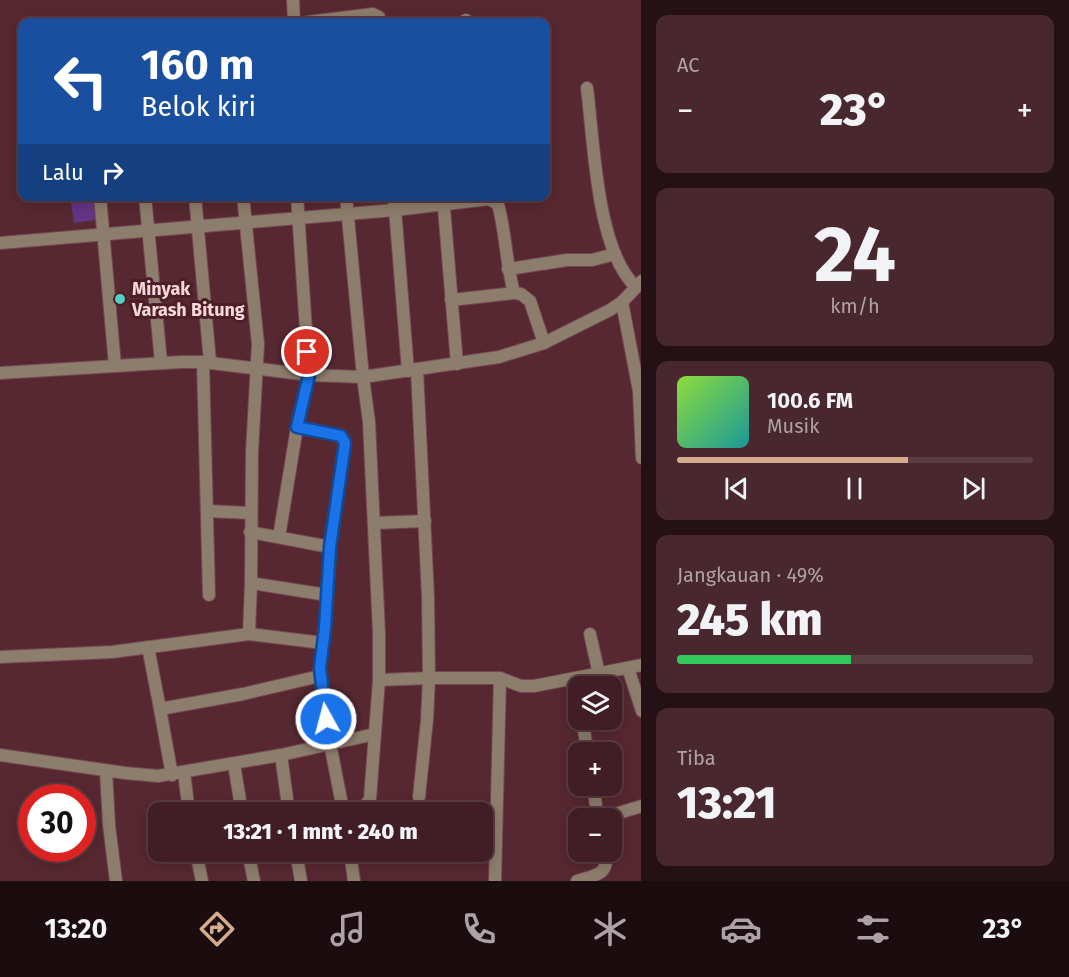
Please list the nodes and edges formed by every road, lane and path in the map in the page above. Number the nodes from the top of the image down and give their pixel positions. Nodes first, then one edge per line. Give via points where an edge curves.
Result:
1 (293, 0) edge
2 (294, 18) edge
3 (350, 18) edge
4 (380, 18) edge
5 (587, 88) dead end
6 (100, 201) edge
7 (146, 201) edge
8 (196, 201) edge
9 (243, 201) edge
10 (297, 201) edge
11 (347, 201) edge
12 (394, 201) edge
13 (443, 201) edge
14 (493, 201) edge
15 (395, 210) junction
16 (348, 214) junction
17 (298, 218) junction
18 (245, 222) junction
19 (198, 226) junction
20 (149, 230) junction
21 (103, 234) junction
22 (0, 243) edge
23 (615, 254) junction
24 (508, 269) junction
25 (639, 284) edge
26 (514, 293) junction
27 (451, 300) junction
28 (622, 302) junction
29 (544, 343) junction
30 (161, 362) junction
31 (207, 362) junction
32 (457, 364) junction
33 (114, 366) junction
34 (257, 369) junction
35 (413, 371) junction
36 (0, 373) edge
37 (309, 375) junction
38 (363, 377) junction
39 (297, 427) junction
40 (641, 436) edge
41 (207, 511) junction
42 (250, 513) junction
43 (425, 521) junction
44 (375, 523) junction
45 (250, 532) junction
46 (279, 537) junction
47 (330, 547) junction
48 (251, 583) junction
49 (209, 595) dead end
50 (327, 595) junction
51 (249, 633) junction
52 (590, 634) dead end
53 (323, 643) junction
54 (148, 647) junction
55 (0, 657) edge
56 (641, 666) edge
57 (628, 668) junction
58 (599, 674) junction
59 (320, 676) junction
60 (591, 676) edge
61 (429, 678) junction
62 (500, 678) junction
63 (379, 680) junction
64 (568, 681) edge
65 (641, 708) edge
66 (160, 709) junction
67 (375, 734) junction
68 (330, 745) junction
69 (0, 755) edge
70 (281, 755) junction
71 (234, 764) junction
72 (106, 771) junction
73 (178, 773) junction
74 (419, 797) dead end
75 (186, 802) edge
76 (240, 802) edge
77 (287, 802) edge
78 (341, 802) edge
79 (368, 802) edge
80 (490, 802) edge
81 (641, 806) edge
82 (622, 812) edge
83 (493, 859) edge
84 (198, 862) edge
85 (250, 862) edge
86 (298, 862) edge
87 (351, 862) edge
88 (607, 862) edge
89 (116, 881) edge
90 (202, 881) edge
91 (254, 881) edge
92 (302, 881) edge
93 (354, 881) edge
94 (495, 881) edge
95 (577, 881) edge

1 - 2 street
3 - 4 street via 373,14
5 - 23 street via 597,183
6 - 21 street
7 - 20 street
8 - 19 street
9 - 18 street
10 - 17 street
11 - 16 street
12 - 15 street
13 - 15 street
13 - 27 street
14 - 24 street via 498,204
15 - 16 street
15 - 35 street
16 - 17 street
16 - 38 street
17 - 18 street
17 - 37 street
18 - 19 street
18 - 34 street via 257,330
19 - 20 street
19 - 31 street
20 - 21 street
20 - 30 street
21 - 22 street
21 - 33 street
23 - 24 street
23 - 25 street via 627,279
24 - 26 street
25 - 28 street
26 - 27 street
26 - 29 street via 530,301
27 - 32 street
28 - 29 street
28 - 40 street via 639,391
29 - 32 street via 499,357
30 - 31 street
30 - 33 street
31 - 34 street
31 - 41 street
32 - 35 street
33 - 36 street
34 - 37 street
34 - 42 street
35 - 38 street
35 - 43 street
37 - 38 street
37 - 39 street
38 - 44 street
39 - 46 street
39 - 47 street via 344,439
41 - 42 street
41 - 49 street
42 - 45 street
43 - 44 street
43 - 61 street
44 - 63 street
45 - 46 street
45 - 48 street
46 - 47 street
47 - 50 street
48 - 50 street
48 - 51 street
50 - 53 street
51 - 53 street
51 - 54 street
52 - 58 street
53 - 59 street
54 - 55 street
54 - 66 street
56 - 57 street
57 - 58 street
57 - 65 street
58 - 60 street
59 - 66 street
59 - 68 street
61 - 62 street
61 - 63 street
61 - 74 street
62 - 64 street via 526,687
62 - 80 street
63 - 67 street
66 - 73 street
67 - 68 street
67 - 79 street
68 - 70 street
68 - 78 street
69 - 72 street
70 - 71 street
70 - 77 street
71 - 73 street
71 - 76 street
72 - 73 street via 140,775
72 - 89 street
73 - 75 street
81 - 82 street
83 - 94 street
84 - 90 street
85 - 91 street
86 - 92 street
87 - 93 street
88 - 95 street via 604,870

